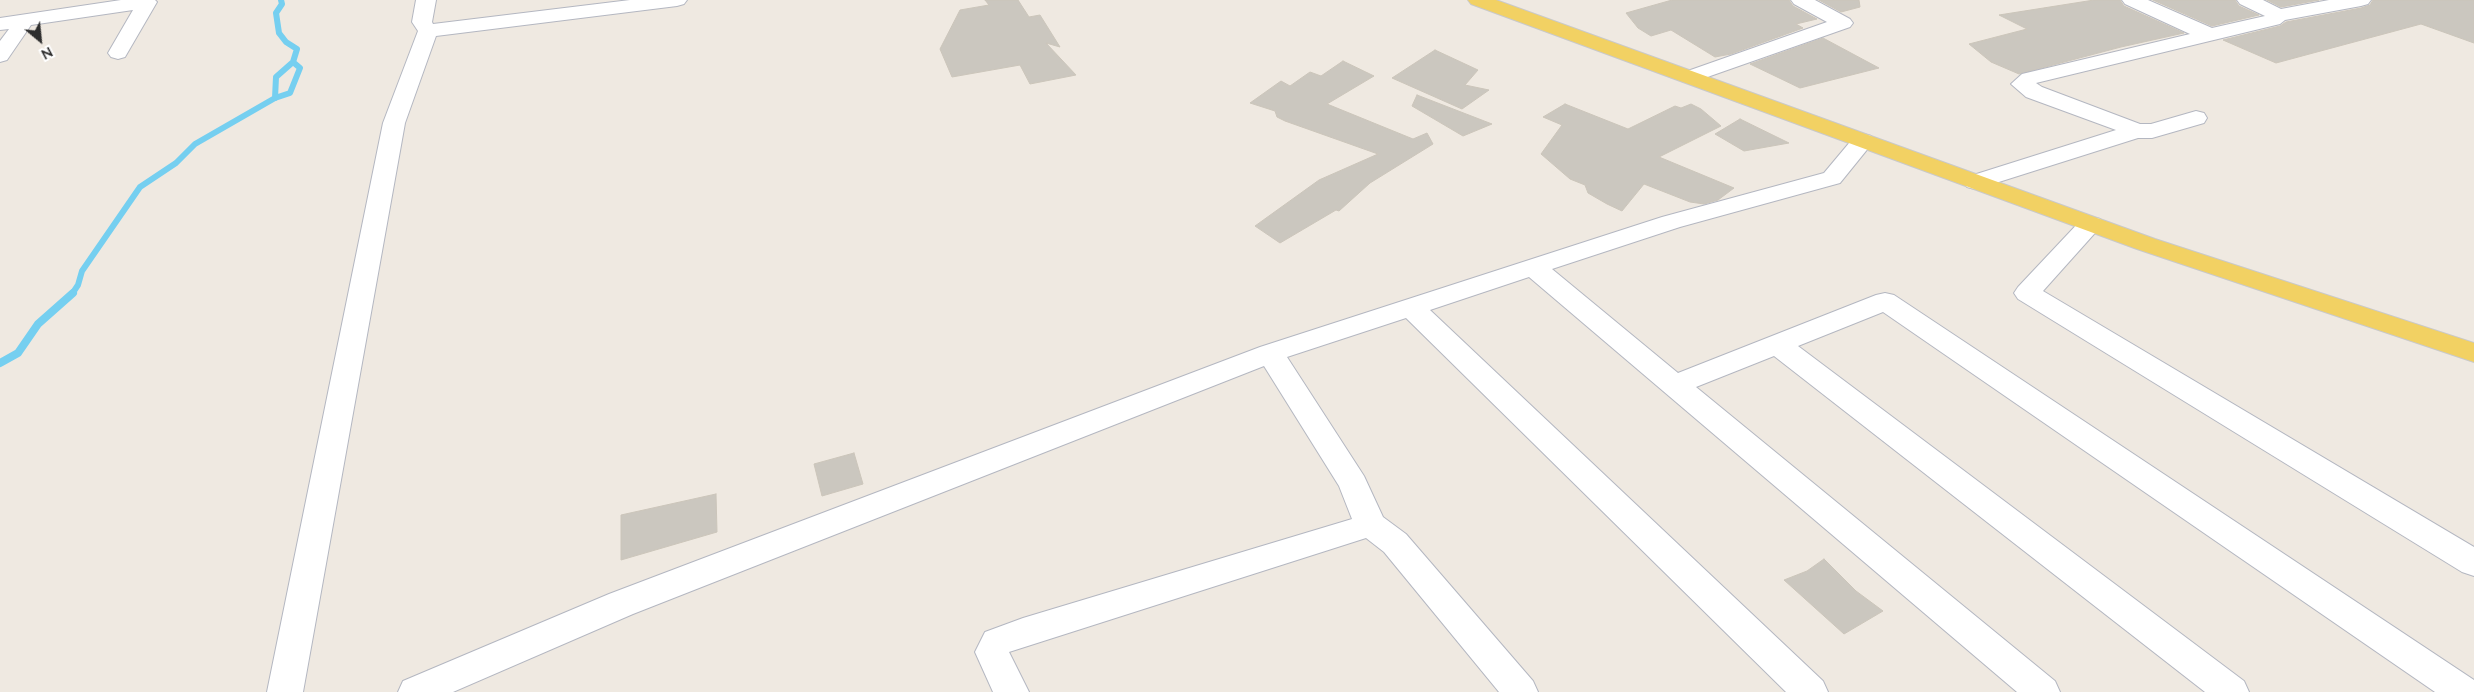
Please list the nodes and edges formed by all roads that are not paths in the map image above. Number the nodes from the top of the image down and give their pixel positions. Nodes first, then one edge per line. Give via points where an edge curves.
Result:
1 (426, 0) edge
2 (668, 0) edge
3 (1478, 0) edge
4 (1801, 0) edge
5 (2132, 0) edge
6 (2247, 0) edge
7 (2361, 0) edge
8 (2279, 15) junction
9 (25, 20) junction
10 (0, 24) edge
11 (428, 31) junction
12 (2210, 35) junction
13 (118, 53) dead end
14 (0, 56) edge
15 (1689, 77) junction
16 (2196, 118) dead end
17 (2136, 131) junction
18 (1863, 140) junction
19 (1975, 182) junction
20 (2091, 224) junction
21 (1533, 267) junction
22 (1411, 307) junction
23 (1777, 344) junction
24 (1270, 353) junction
25 (2474, 353) edge
26 (1674, 384) junction
27 (1372, 525) junction
28 (2474, 563) edge
29 (2446, 688) edge
30 (285, 692) edge
31 (416, 692) edge
32 (1011, 692) edge
33 (1520, 692) edge
34 (1810, 692) edge
35 (2042, 692) edge
36 (2231, 692) edge

1 - 11 street via 422,22
2 - 11 street
3 - 15 main road
4 - 15 street via 1843,23
5 - 12 street
6 - 8 street
7 - 8 street
8 - 12 street via 2272,20
9 - 10 street
9 - 13 street via 146,2
9 - 14 street
11 - 30 street via 394,123
12 - 17 street via 2029,78 2022,84 2034,92
15 - 18 main road
16 - 17 street via 2152,131
17 - 19 street
18 - 19 main road
18 - 21 street via 1832,178 1671,222
19 - 20 main road
20 - 25 main road
20 - 28 street via 2028,293
21 - 22 street
21 - 26 street
22 - 24 street
22 - 34 street
23 - 26 street
23 - 29 street via 1885,301
23 - 36 street
24 - 27 street via 1353,484
24 - 31 street via 621,604
26 - 35 street
27 - 32 street via 997,642 992,652
27 - 33 street via 1395,543

